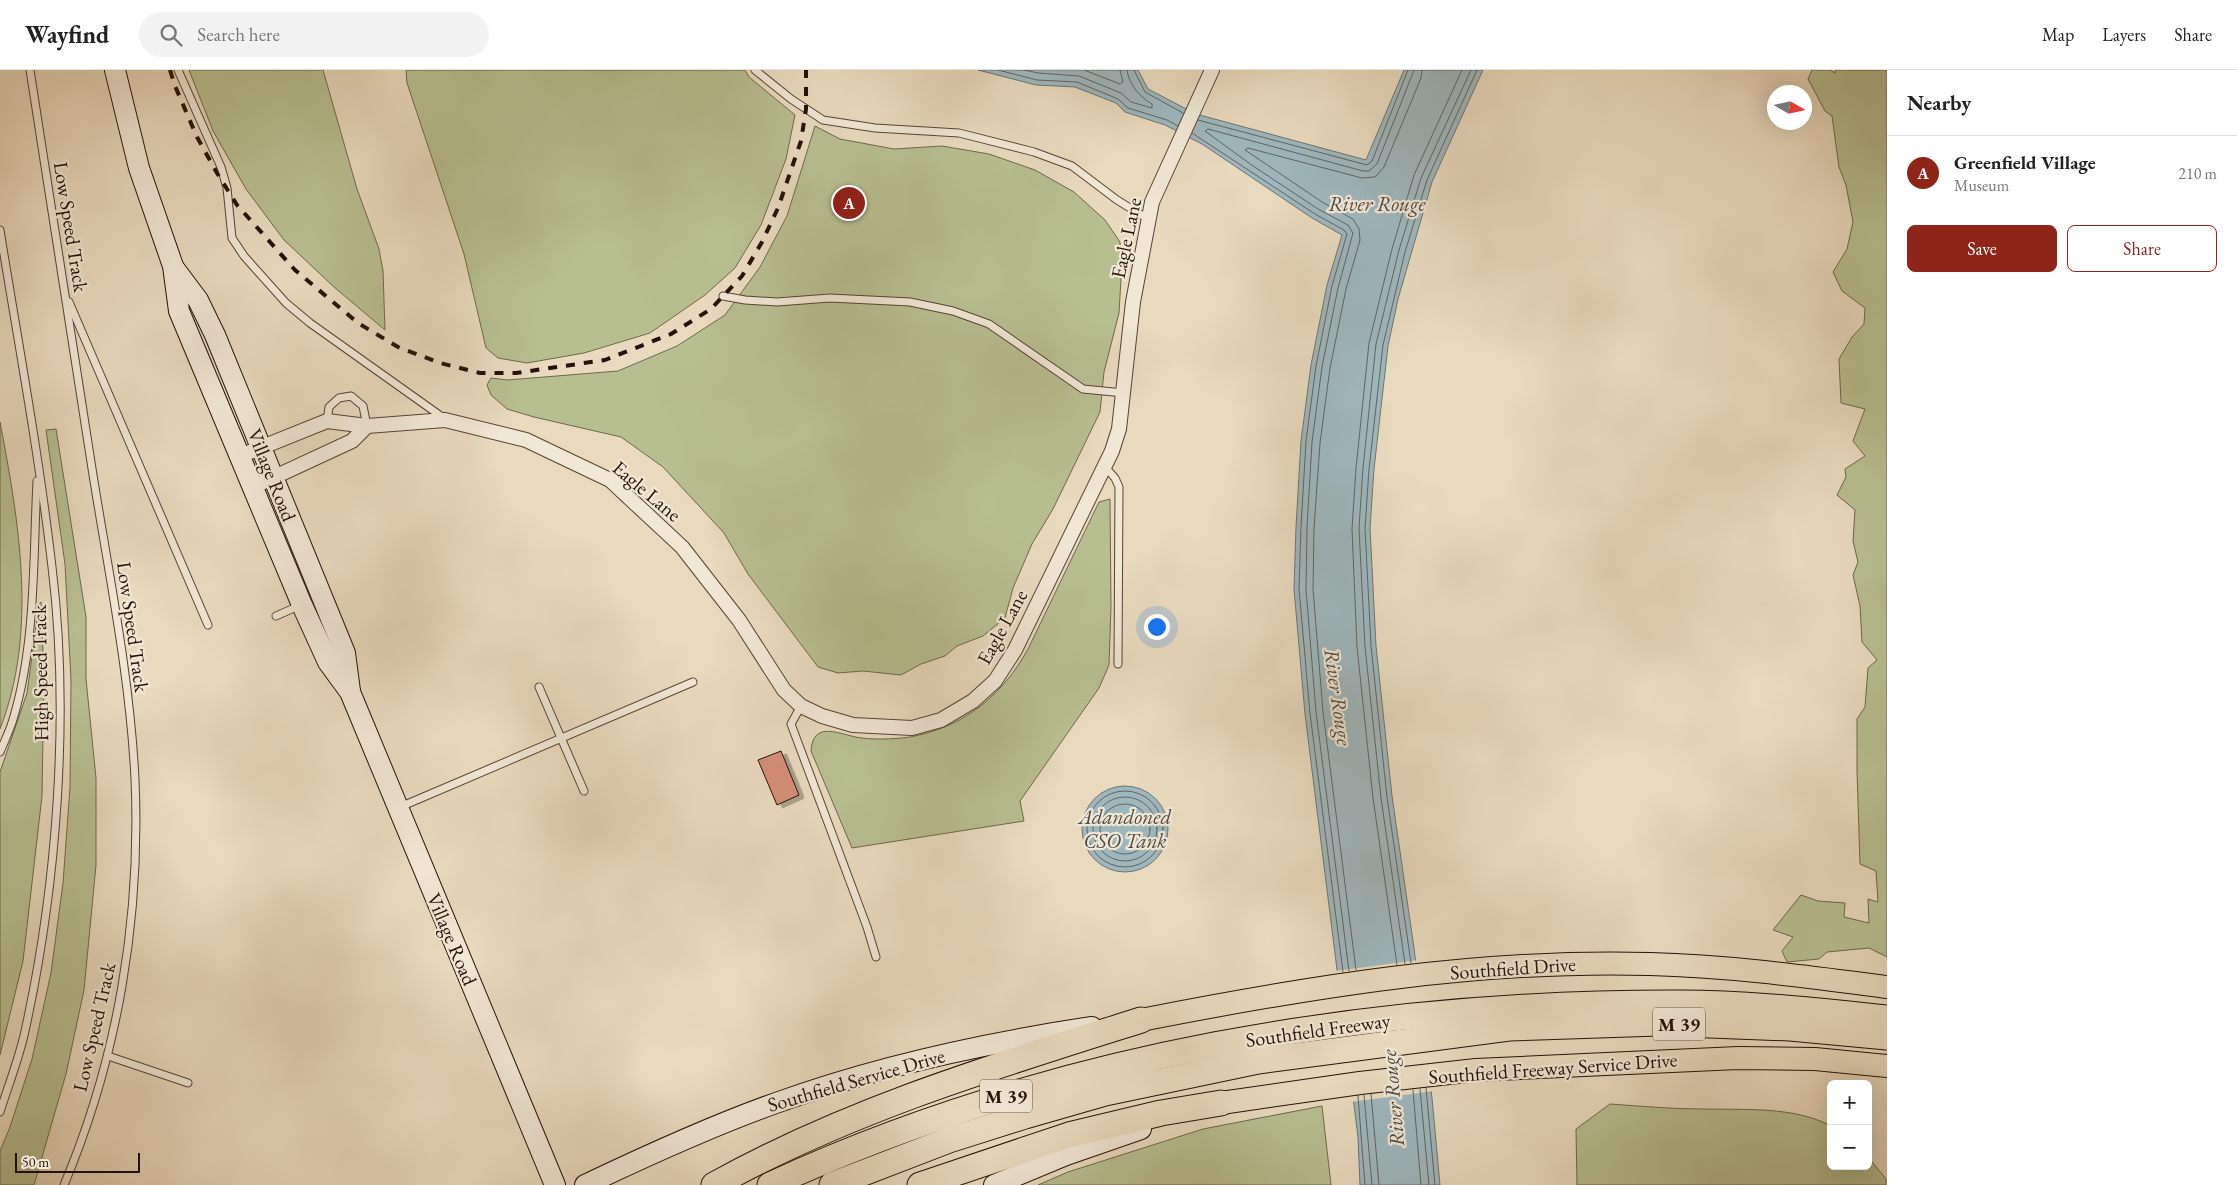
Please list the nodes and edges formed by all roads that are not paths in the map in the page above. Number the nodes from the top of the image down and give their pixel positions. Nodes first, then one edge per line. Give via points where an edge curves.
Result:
1 (30, 70) edge
2 (115, 70) edge
3 (178, 70) edge
4 (756, 70) edge
5 (1212, 70) edge
6 (1148, 219) junction
7 (0, 230) edge
8 (173, 266) junction
9 (65, 292) junction
10 (723, 296) dead end
11 (1124, 393) junction
12 (446, 420) junction
13 (327, 421) junction
14 (367, 426) junction
15 (260, 448) junction
16 (240, 456) junction
17 (38, 463) junction
18 (1104, 467) junction
19 (273, 478) junction
20 (253, 487) junction
21 (312, 601) junction
22 (276, 616) dead end
23 (208, 625) dead end
24 (1118, 664) dead end
25 (693, 682) dead end
26 (539, 687) dead end
27 (801, 706) junction
28 (561, 738) junction
29 (0, 752) edge
30 (584, 792) dead end
31 (398, 809) junction
32 (876, 957) dead end
33 (1887, 987) edge
34 (1887, 1018) edge
35 (1141, 1020) junction
36 (1470, 1021) junction
37 (1887, 1037) edge
38 (1255, 1049) junction
39 (108, 1056) junction
40 (1887, 1066) edge
41 (188, 1083) dead end
42 (1220, 1103) junction
43 (0, 1112) edge
44 (64, 1185) edge
45 (555, 1185) edge
46 (585, 1185) edge
47 (714, 1185) edge
48 (770, 1185) edge
49 (832, 1185) edge
50 (920, 1185) edge
51 (994, 1185) edge

1 - 9 lane, Low Speed Track
2 - 8 street, Village Road via 139,168
3 - 12 lane via 221,167 227,188 232,238 244,256 286,303
4 - 6 lane via 823,120 875,128 959,133 1034,152 1072,166
5 - 6 street, Eagle Lane via 1152,202
6 - 11 street, Eagle Lane via 1133,302
7 - 17 lane, High Speed Track
8 - 15 street, Village Road via 198,300
8 - 16 street, Village Road via 179,311
9 - 23 lane
9 - 39 lane, Low Speed Track via 124,672 135,779 135,884 126,970
10 - 11 lane via 777,302 830,298 910,302 953,312 989,324 1083,389
11 - 18 street, Eagle Lane via 1120,429
12 - 14 street, Eagle Lane
12 - 27 street, Eagle Lane via 526,440 610,480 682,547 739,620 784,690
13 - 14 street, Eagle Lane
13 - 14 lane via 329,407 339,398 350,396 362,406
13 - 15 street, Eagle Lane
14 - 19 street via 352,442
15 - 16 street, Eagle Lane
15 - 19 street, Village Road
16 - 20 street, Village Road
17 - 29 lane via 24,673 14,717
17 - 43 lane, High Speed Track via 53,568 60,678 57,798 46,918 25,1033
18 - 24 lane via 1119,487
18 - 27 street, Eagle Lane via 1015,650 995,681 973,701 941,720 912,728 853,725
19 - 20 street
19 - 21 street, Village Road
20 - 21 street, Village Road
21 - 22 lane
21 - 31 street, Village Road via 346,653 350,692
25 - 28 lane
26 - 28 lane
27 - 32 lane via 791,724 868,927
28 - 30 lane
28 - 31 lane
31 - 45 street, Village Road
33 - 35 main road, Southfield Drive via 1651,964 1563,964 1463,970 1354,983 1251,998
34 - 36 highway, Southfield Freeway / M 39 via 1778,1007 1682,1003
35 - 46 street, Southfield Service Drive via 980,1046 870,1073 730,1120
35 - 47 highway via 885,1104 803,1140
36 - 37 highway, Southfield Freeway / M 39 via 1509,1028 1659,1023 1790,1028
36 - 38 highway, Southfield Freeway / M 39
38 - 48 highway, Southfield Freeway / M 39 via 1178,1052 1015,1093 884,1138
38 - 49 highway, Southfield Freeway / M 39 via 949,1140
39 - 41 lane
39 - 44 lane, Low Speed Track via 83,1139
40 - 42 main road, Southfield Freeway Service Drive via 1815,1059 1738,1058 1476,1070
42 - 50 highway via 1152,1114 1079,1132
42 - 51 street, Southfield Freeway Service Drive via 1074,1152

